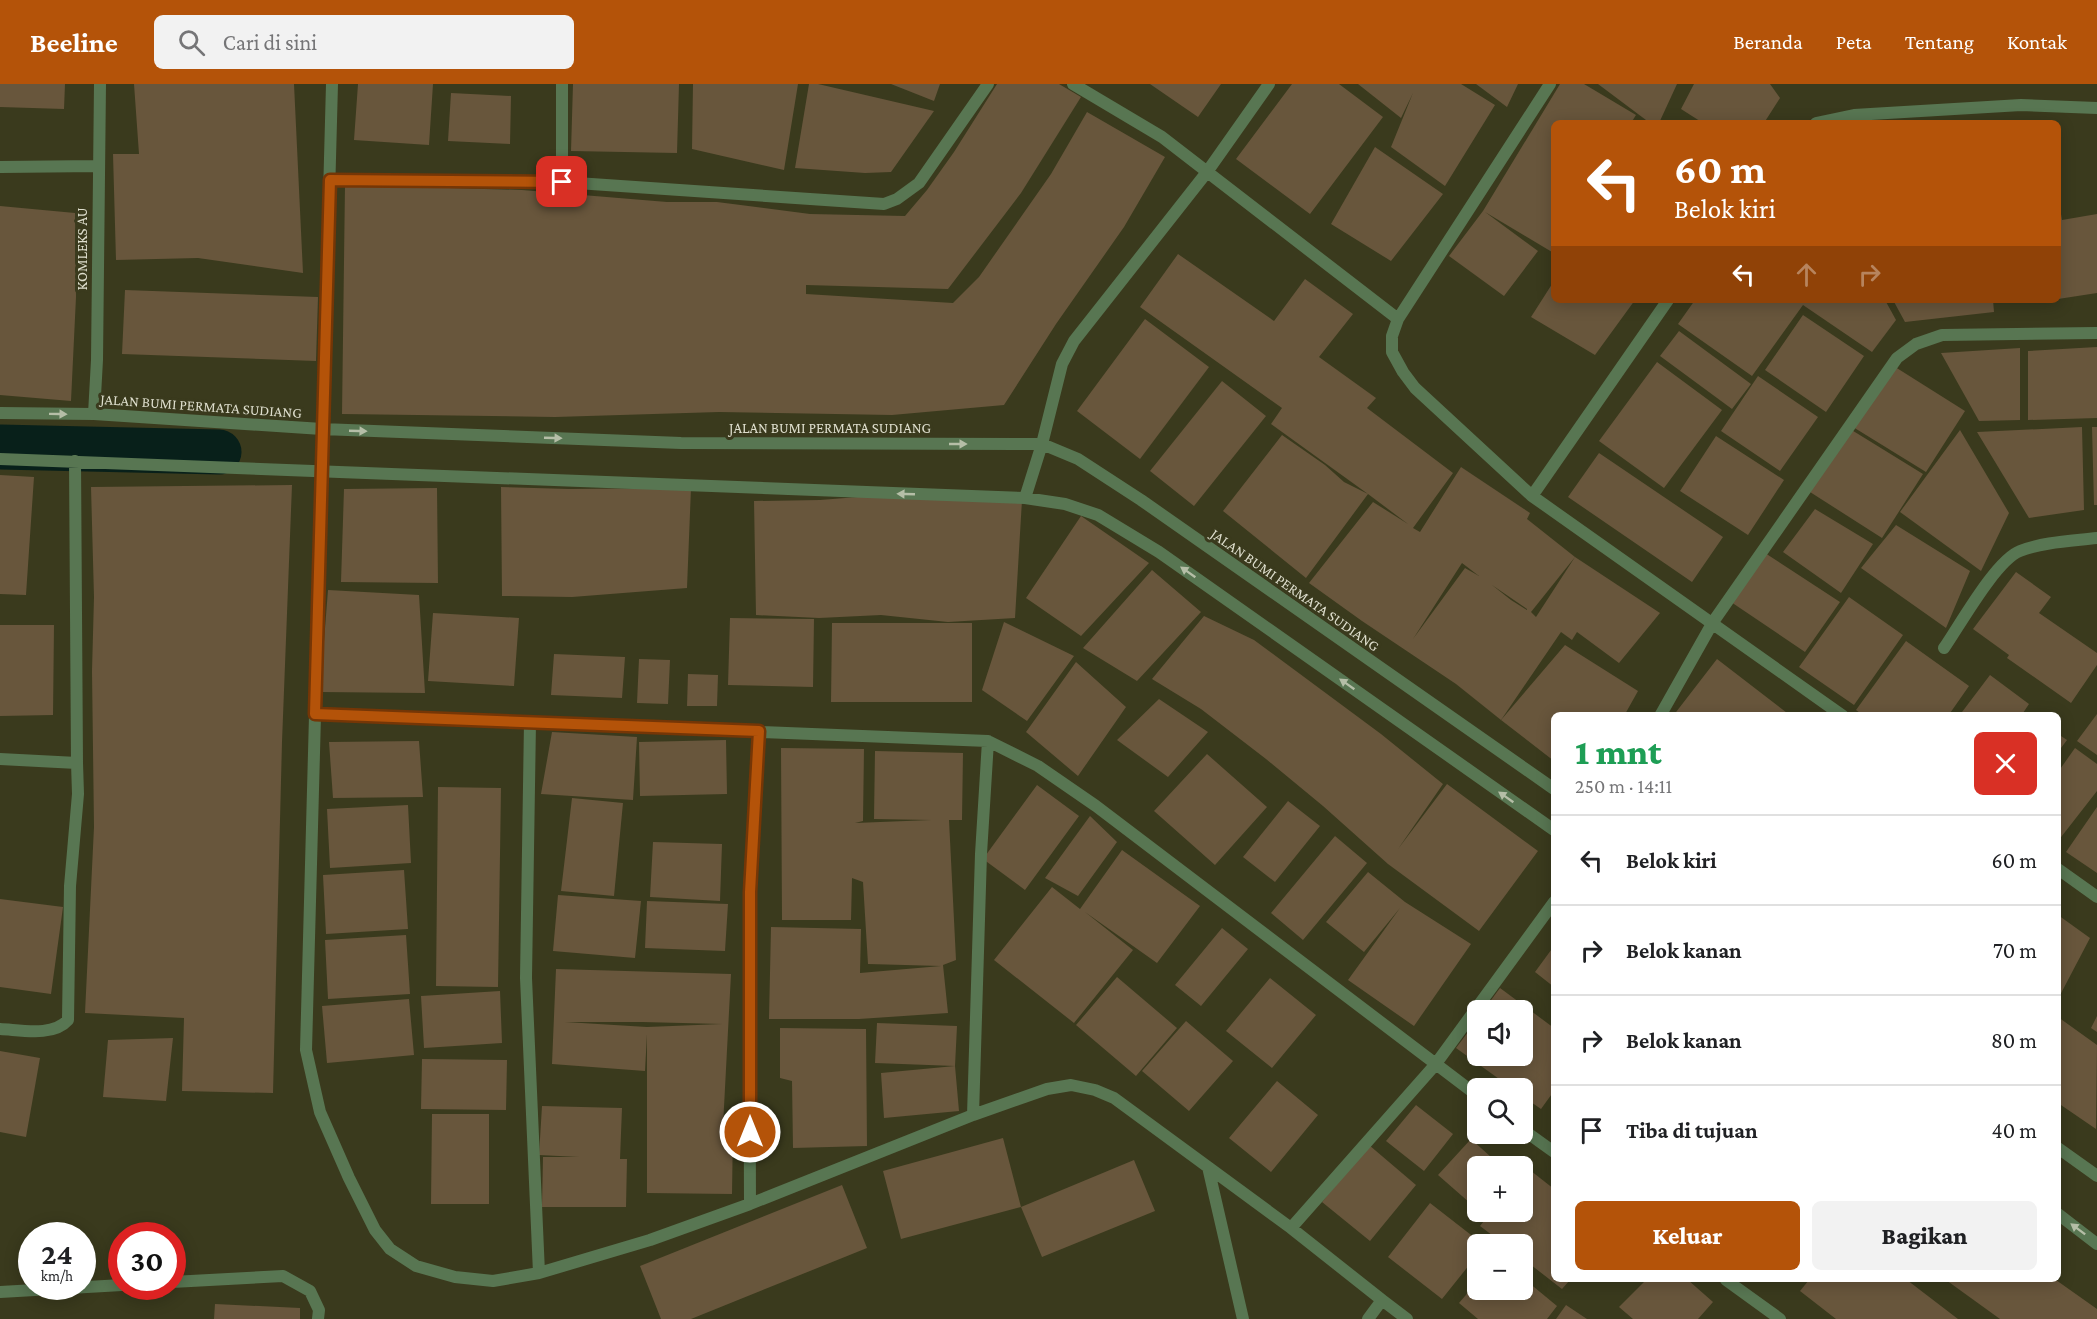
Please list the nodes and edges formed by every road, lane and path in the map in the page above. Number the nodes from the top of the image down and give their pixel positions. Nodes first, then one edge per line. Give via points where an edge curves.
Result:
1 (100, 84) edge
2 (332, 84) edge
3 (562, 84) edge
4 (988, 84) edge
5 (1073, 84) edge
6 (1269, 84) edge
7 (1550, 84) edge
8 (2097, 108) edge
9 (1830, 120) edge
10 (98, 166) junction
11 (0, 167) edge
12 (1208, 172) junction
13 (330, 180) junction
14 (562, 182) junction
15 (1666, 303) edge
16 (1398, 319) junction
17 (2097, 333) edge
18 (0, 413) edge
19 (94, 414) junction
20 (322, 429) junction
21 (1042, 444) junction
22 (0, 459) edge
23 (75, 461) junction
24 (321, 471) junction
25 (1532, 496) junction
26 (1025, 498) junction
27 (2097, 538) edge
28 (1713, 622) junction
29 (1944, 648) dead end
30 (1662, 712) edge
31 (1838, 712) edge
32 (315, 714) junction
33 (530, 722) junction
34 (759, 731) junction
35 (988, 741) junction
36 (0, 759) edge
37 (77, 763) junction
38 (1551, 787) edge
39 (1551, 828) edge
40 (2061, 871) edge
41 (2097, 897) edge
42 (1551, 906) edge
43 (0, 1029) edge
44 (1435, 1065) junction
45 (1467, 1088) edge
46 (973, 1115) junction
47 (1533, 1137) edge
48 (1551, 1150) edge
49 (2061, 1150) edge
50 (1208, 1167) junction
51 (2097, 1176) edge
52 (750, 1204) junction
53 (2061, 1216) edge
54 (1291, 1228) junction
55 (2097, 1244) edge
56 (539, 1273) junction
57 (186, 1281) edge
58 (1729, 1282) edge
59 (108, 1286) edge
60 (0, 1292) edge
61 (1382, 1300) junction
62 (318, 1319) edge
63 (1243, 1319) edge
64 (1368, 1319) edge
65 (1407, 1319) edge
66 (1780, 1319) edge

1 - 10 street, KOMLEKS AU
2 - 13 street
3 - 14 street
4 - 14 street via 919,183 884,204
5 - 12 street via 1162,137
6 - 12 street
7 - 16 street
8 - 9 street via 2021,105 1854,115
10 - 11 street
10 - 19 street, KOMLEKS AU
12 - 16 street
12 - 21 street via 1074,341 1062,364
13 - 14 street
13 - 20 street
15 - 25 street
16 - 25 street via 1392,352 1415,388
17 - 28 street via 1942,335 1905,351
18 -> 19 street, JALAN BUMI PERMATA SUDIANG
19 - 20 street, JALAN BUMI PERMATA SUDIANG
20 -> 21 street, JALAN BUMI PERMATA SUDIANG via 681,443
20 - 24 street
21 - 26 street
21 - 38 street, JALAN BUMI PERMATA SUDIANG via 1078,459 1141,500
22 - 23 street
23 - 24 street
23 - 37 street
26 -> 24 street
24 - 32 street
25 - 28 street
39 -> 26 street via 1159,552 1098,515 1065,504
27 - 29 street via 2018,552 2001,565
28 - 30 street
28 - 31 street
32 - 33 street
32 - 56 street via 306,1050 320,1112 375,1230 390,1249 416,1266 455,1277 493,1281
33 - 34 street
33 - 56 street via 525,978
34 - 35 street
34 - 52 street via 750,892
35 - 44 street via 1038,766 1096,806
35 - 46 street
36 - 37 street
37 - 43 street via 68,1020 47,1031
40 - 41 street
42 - 44 street
44 - 45 street
44 - 54 street
46 - 50 street via 1047,1089 1071,1085 1095,1090 1114,1098
46 - 52 street
47 - 48 street
49 - 51 street
50 - 54 street
50 - 63 street
52 - 56 street via 650,1240
55 -> 53 street
54 - 61 street
57 - 62 street via 283,1276 310,1291 319,1310
58 - 66 street
59 - 60 street
61 - 64 street
61 - 65 street

